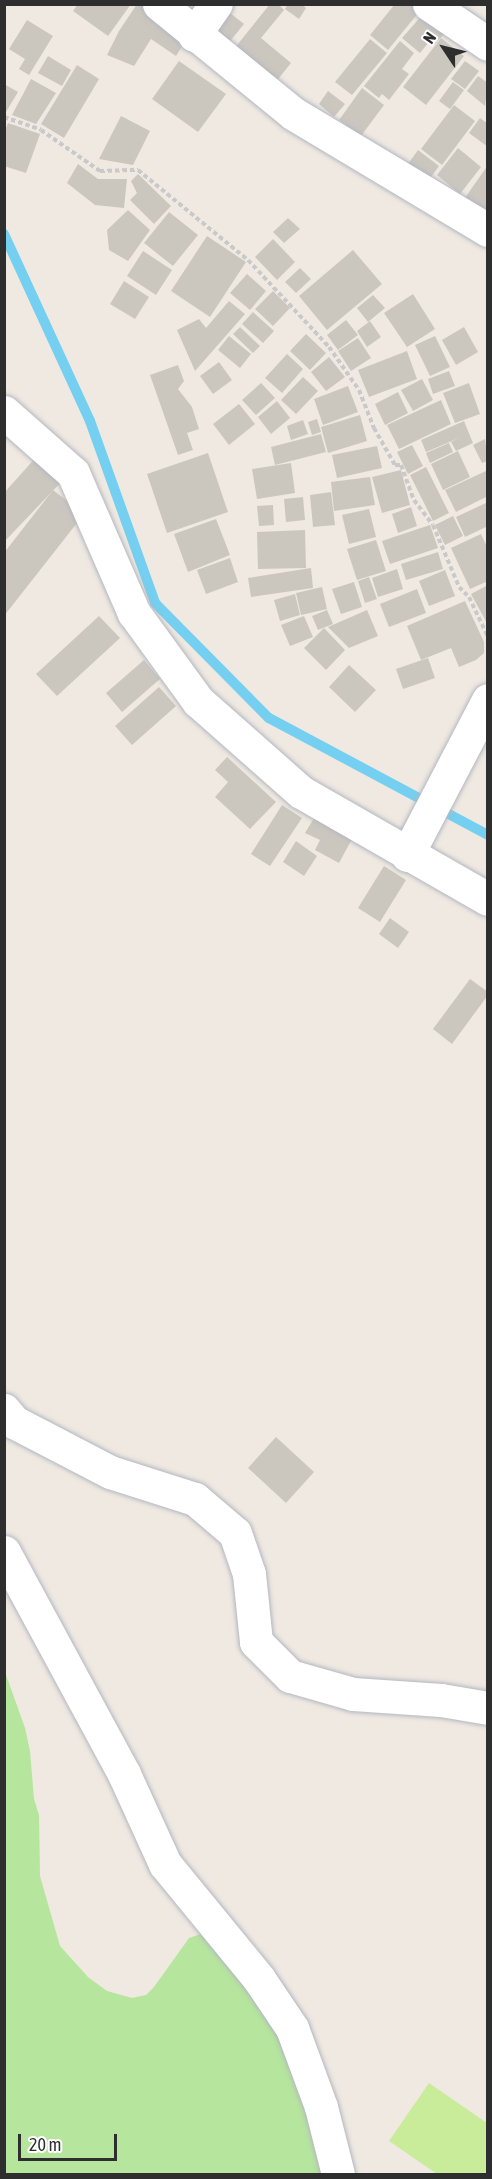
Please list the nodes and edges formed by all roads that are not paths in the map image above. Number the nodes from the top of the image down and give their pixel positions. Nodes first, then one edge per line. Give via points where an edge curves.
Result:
1 (159, 4) edge
2 (216, 4) edge
3 (429, 4) edge
4 (194, 35) junction
5 (488, 44) edge
6 (488, 230) edge
7 (4, 412) edge
8 (488, 700) edge
9 (407, 855) junction
10 (488, 899) edge
11 (4, 1410) edge
12 (4, 1552) edge
13 (488, 1708) edge
14 (338, 2175) edge

1 - 4 street
2 - 4 street
3 - 5 street
4 - 6 street via 294,114
7 - 9 street via 73,473 134,613 198,701 301,792
8 - 9 street
9 - 10 street
11 - 13 street via 14,1422 110,1472 195,1499 235,1533 249,1574 256,1642 290,1676 353,1694 441,1700
12 - 14 street via 124,1774 165,1864 260,1978 292,2028 321,2106

